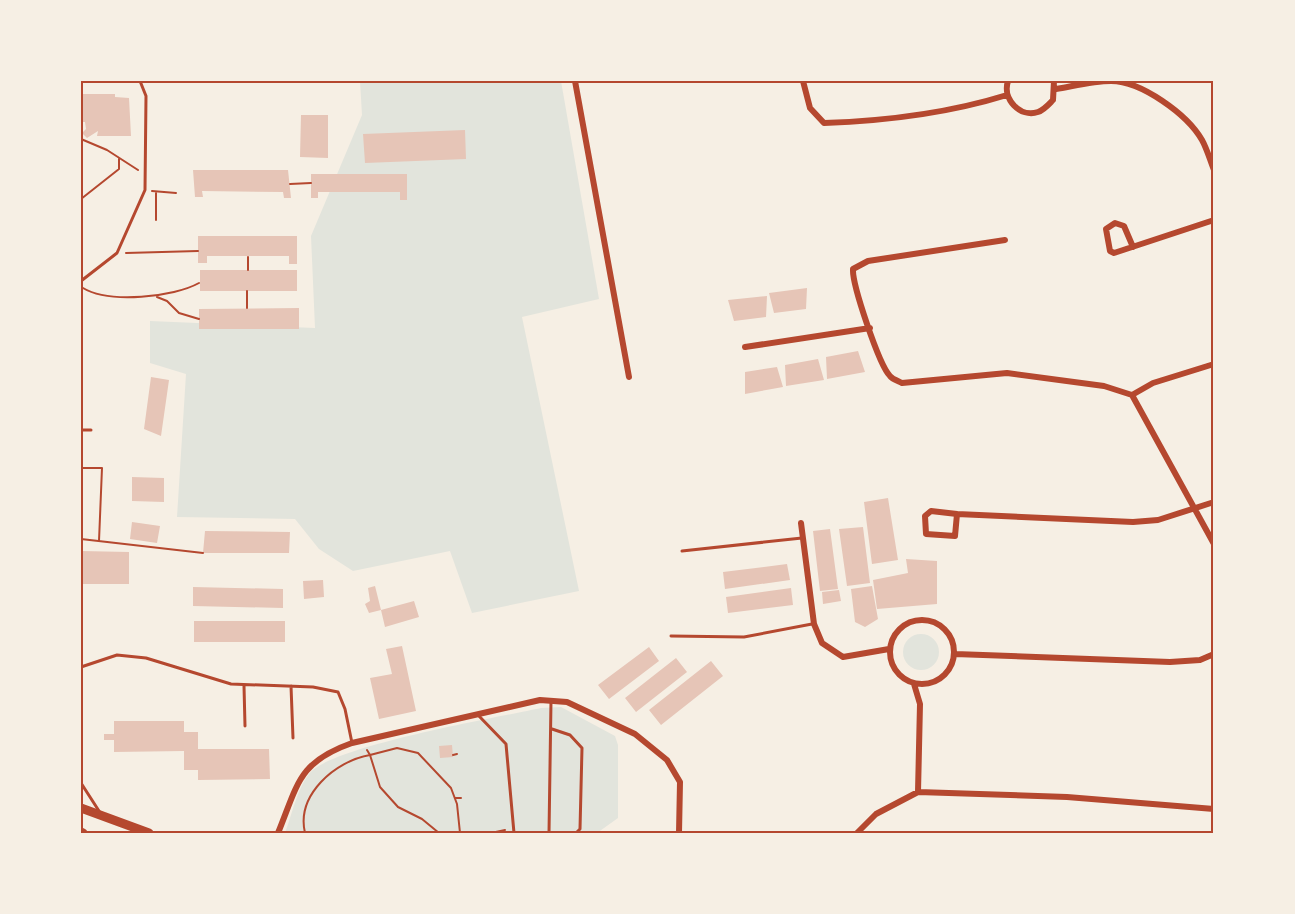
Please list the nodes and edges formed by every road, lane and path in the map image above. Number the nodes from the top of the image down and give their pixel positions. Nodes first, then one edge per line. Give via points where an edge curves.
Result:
1 (140, 81) edge
2 (576, 81) edge
3 (802, 81) edge
4 (1008, 81) edge
5 (1055, 85) edge
6 (1007, 95) junction
7 (84, 135) dead end
8 (81, 138) edge
9 (119, 159) junction
10 (136, 170) dead end
11 (1214, 170) edge
12 (311, 183) dead end
13 (290, 184) dead end
14 (145, 190) junction
15 (156, 192) junction
16 (176, 193) dead end
17 (81, 198) edge
18 (156, 220) dead end
19 (1214, 220) edge
20 (1005, 240) dead end
21 (1133, 247) junction
22 (198, 251) dead end
23 (117, 253) junction
24 (248, 256) dead end
25 (248, 270) dead end
26 (81, 283) edge
27 (200, 283) dead end
28 (247, 291) dead end
29 (157, 297) junction
30 (247, 308) dead end
31 (199, 319) dead end
32 (870, 328) junction
33 (745, 347) dead end
34 (1214, 364) edge
35 (629, 377) dead end
36 (1132, 395) junction
37 (81, 430) edge
38 (91, 430) dead end
39 (81, 468) edge
40 (1214, 502) edge
41 (1195, 507) junction
42 (957, 514) junction
43 (801, 523) dead end
44 (802, 537) junction
45 (81, 539) edge
46 (99, 541) junction
47 (1214, 544) edge
48 (682, 551) dead end
49 (203, 553) dead end
50 (814, 624) junction
51 (671, 636) dead end
52 (889, 650) junction
53 (955, 654) junction
54 (1214, 654) edge
55 (81, 667) edge
56 (914, 684) junction
57 (244, 686) junction
58 (291, 686) junction
59 (551, 701) junction
60 (477, 713) junction
61 (245, 726) dead end
62 (552, 729) junction
63 (293, 738) dead end
64 (352, 742) junction
65 (367, 750) dead end
66 (370, 755) junction
67 (81, 783) edge
68 (918, 792) junction
69 (454, 798) junction
70 (461, 798) dead end
71 (300, 806) dead end
72 (81, 808) edge
73 (306, 808) junction
74 (1214, 809) edge
75 (102, 815) junction
76 (514, 831) edge
77 (149, 833) edge
78 (278, 833) edge
79 (304, 833) edge
80 (379, 833) edge
81 (389, 833) edge
82 (439, 833) edge
83 (460, 833) edge
84 (490, 833) edge
85 (549, 833) edge
86 (576, 833) edge
87 (679, 833) edge
88 (857, 833) edge

1 - 14 lane via 146,96
2 - 35 street
3 - 6 street via 810,108 824,123 876,120 976,104
4 - 6 street
5 - 6 street via 1053,100 1033,113 1018,109
5 - 11 street via 1110,81 1145,90 1183,118 1201,139
7 - 8 path
8 - 9 path
9 - 10 path
9 - 17 path via 119,169
12 - 13 path
14 - 15 path
14 - 23 lane
15 - 16 path
15 - 18 path
19 - 21 street
20 - 32 street via 868,261 853,269 852,278
21 - 21 street via 1124,226 1115,223 1106,229 1111,252
22 - 23 path
23 - 26 lane
24 - 25 path
26 - 29 path via 85,290 112,295
27 - 29 path
28 - 30 path
29 - 31 path via 179,313
32 - 33 street
32 - 36 street via 890,377 902,383 1007,373 1104,386
34 - 36 street via 1153,383
36 - 41 street
37 - 38 lane
39 - 46 path via 102,468
40 - 41 street
41 - 42 street via 1158,520 1133,522
41 - 47 street
42 - 42 street via 927,512 926,534 955,536
43 - 44 street
44 - 48 lane
44 - 50 street
45 - 46 path
46 - 49 path
50 - 51 lane via 744,636
50 - 52 street via 822,643 843,657
52 - 53 street via 898,629 908,622 930,620 949,633
52 - 56 street via 895,671
53 - 54 street via 1170,662 1200,660
53 - 56 street via 946,675 936,681
55 - 57 lane via 117,656 146,658
56 - 68 street via 920,704
57 - 58 lane
57 - 61 lane
58 - 63 lane
58 - 64 lane via 338,692
59 - 60 street
59 - 62 lane
59 - 87 street via 567,702 635,734 667,760 680,782
60 - 64 street
60 - 76 lane via 506,744
62 - 85 lane
62 - 86 lane via 570,735 582,748 580,828
64 - 78 street via 324,754 305,770
65 - 66 path
66 - 69 path via 397,748 418,753 447,781
66 - 73 path via 347,763 324,779 316,786
66 - 82 path via 380,787 398,807
67 - 75 lane
68 - 74 street via 1067,797
68 - 88 street via 876,814
69 - 70 path
69 - 83 path
71 - 73 path
72 - 75 main road
73 - 79 path
75 - 77 main road
76 - 84 path
80 - 81 path

